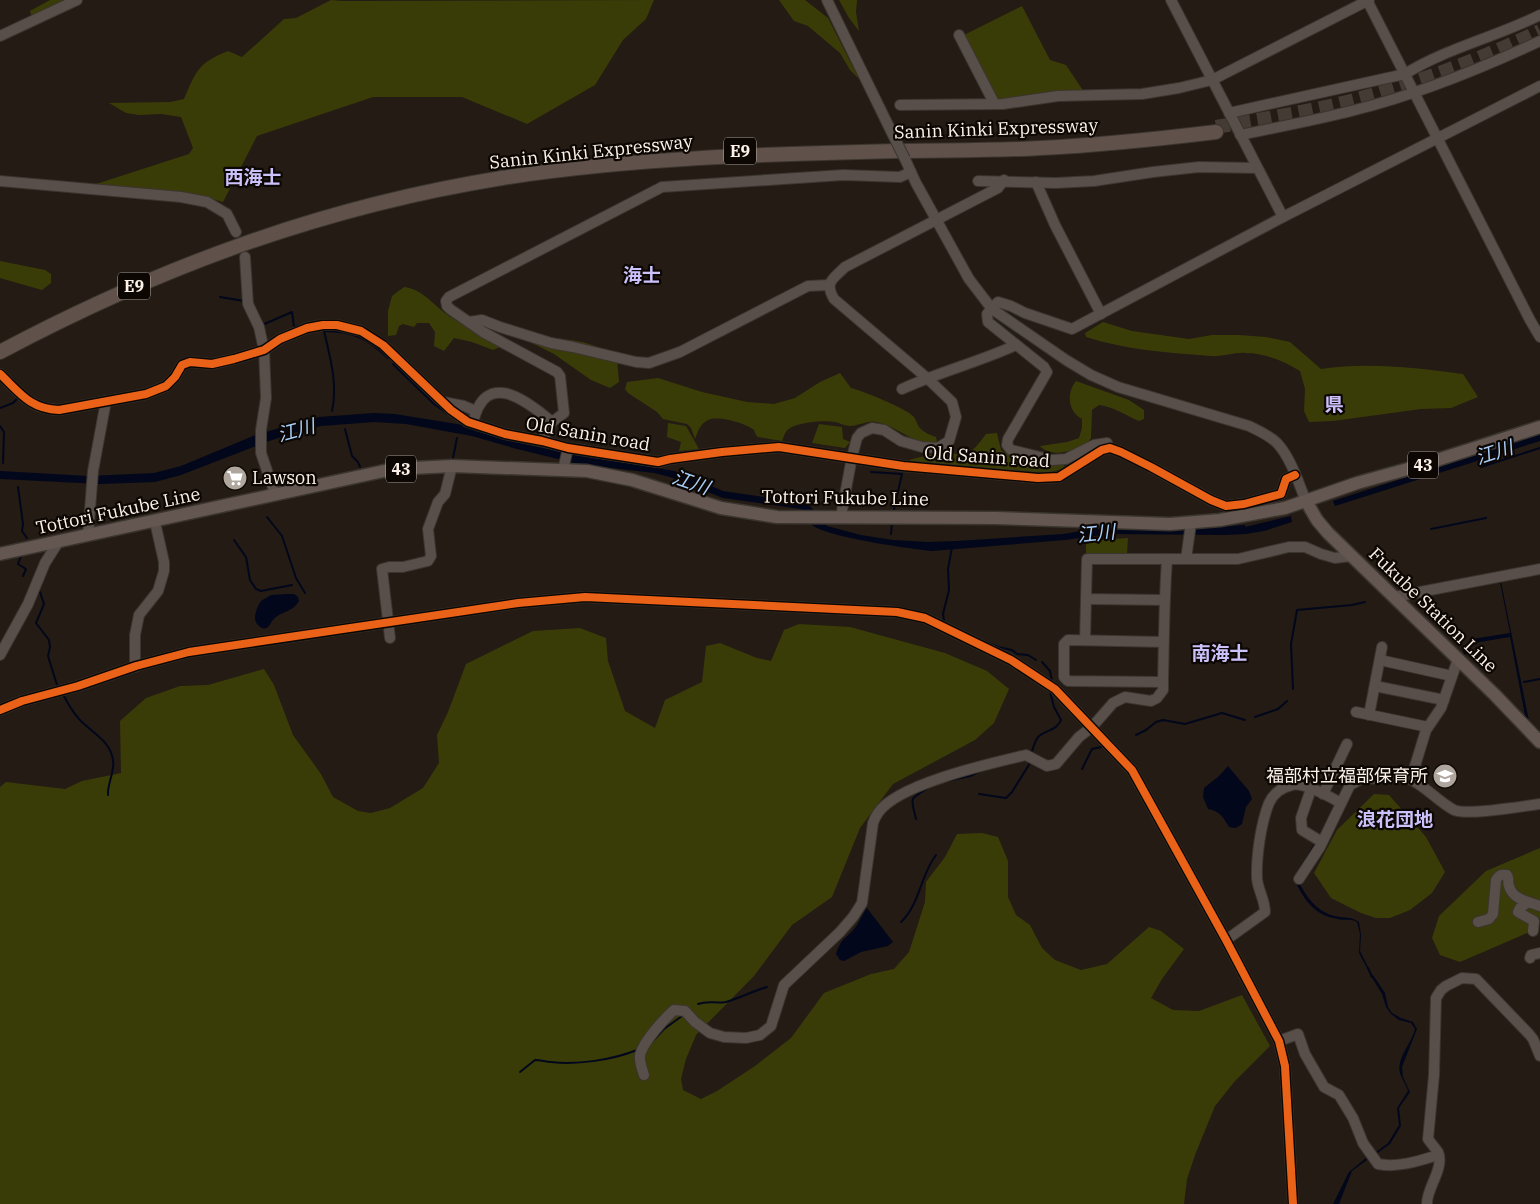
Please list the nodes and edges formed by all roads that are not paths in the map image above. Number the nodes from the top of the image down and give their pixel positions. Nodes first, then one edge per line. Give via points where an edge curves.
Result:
1 (77, 0) edge
2 (827, 0) edge
3 (1171, 0) edge
4 (1368, 0) edge
5 (1540, 15) edge
6 (959, 35) dead end
7 (0, 36) edge
8 (1540, 41) edge
9 (1405, 74) junction
10 (1212, 80) junction
11 (1540, 86) edge
12 (1414, 93) junction
13 (994, 103) junction
14 (900, 105) dead end
15 (1229, 113) junction
16 (1240, 135) junction
17 (1438, 139) junction
18 (1257, 168) junction
19 (911, 172) junction
20 (978, 180) dead end
21 (1004, 180) junction
22 (0, 181) edge
23 (1036, 182) junction
24 (1283, 218) junction
25 (936, 220) junction
26 (236, 232) dead end
27 (245, 257) dead end
28 (829, 285) junction
29 (992, 309) junction
30 (1101, 314) junction
31 (469, 322) junction
32 (1540, 337) edge
33 (1016, 345) junction
34 (0, 347) edge
35 (264, 350) junction
36 (0, 352) edge
37 (0, 374) edge
38 (927, 378) junction
39 (902, 389) dead end
40 (106, 401) junction
41 (442, 402) junction
42 (476, 411) junction
43 (552, 422) junction
44 (473, 424) junction
45 (1540, 427) edge
46 (542, 441) junction
47 (1110, 448) junction
48 (568, 450) junction
49 (852, 457) junction
50 (452, 466) junction
51 (564, 466) junction
52 (1295, 475) junction
53 (276, 494) junction
54 (1306, 500) junction
55 (841, 516) junction
56 (155, 522) junction
57 (1191, 523) junction
58 (88, 535) junction
59 (59, 541) junction
60 (0, 554) edge
61 (1352, 556) junction
62 (1186, 559) junction
63 (1166, 560) junction
64 (1540, 569) edge
65 (1394, 597) junction
66 (1086, 598) junction
67 (1164, 600) junction
68 (388, 623) junction
69 (390, 638) dead end
70 (1085, 640) junction
71 (1164, 642) junction
72 (1382, 647) dead end
73 (0, 655) edge
74 (1458, 659) junction
75 (1380, 660) junction
76 (135, 667) junction
77 (1452, 676) junction
78 (1163, 682) junction
79 (1374, 686) junction
80 (1444, 700) junction
81 (0, 710) edge
82 (1356, 712) dead end
83 (1369, 715) junction
84 (1092, 727) junction
85 (1428, 727) junction
86 (1540, 742) edge
87 (1347, 744) dead end
88 (1411, 779) junction
89 (1311, 789) junction
90 (1323, 794) junction
91 (1342, 803) junction
92 (1540, 804) edge
93 (1322, 842) junction
94 (1299, 879) dead end
95 (1528, 902) junction
96 (1540, 906) edge
97 (1478, 922) dead end
98 (1533, 931) dead end
99 (1226, 940) junction
100 (1540, 953) edge
101 (1530, 958) dead end
102 (1279, 1042) junction
103 (1540, 1056) edge
104 (644, 1075) dead end
105 (1438, 1155) junction
106 (1293, 1204) edge
107 (1427, 1204) edge

1 - 7 street
2 - 19 street, bridge
3 - 10 street
4 - 9 street
4 - 10 street
5 - 9 street
6 - 13 street
8 - 12 street
9 - 12 street
9 - 15 street
10 - 13 street via 1142,94 1058,96
10 - 15 street
11 - 17 street
12 - 16 street via 1354,111
12 - 17 street
13 - 14 street
15 - 16 street
16 - 18 street
17 - 24 street
17 - 32 street
18 - 23 street via 1199,167 1094,181
18 - 24 street
19 - 25 street
19 - 31 street via 900,178 843,175 662,187 449,297 447,306
20 - 21 street
21 - 23 street
21 - 25 street via 998,188
22 - 26 street via 207,202 227,214
23 - 30 street
24 - 30 street
25 - 28 street via 845,266
25 - 29 street via 969,279
27 - 35 street via 248,304 259,327
28 - 31 street via 808,286 680,352 649,363 551,343 482,320
28 - 38 street via 834,299
29 - 30 street via 998,302 1072,329
29 - 33 street via 987,314 988,322
29 - 52 street via 1091,375 1134,392 1241,423 1269,436 1278,444
31 - 43 street via 559,373 564,413
33 - 38 street
33 - 47 street via 1047,372 1008,439 1007,445 1011,450 1052,460 1066,459 1094,445 1107,444
34 - 36 highway, Sanin Kinki Expressway / E9 via 130,283 246,238 355,204 502,173 677,154 1039,141 1216,130 1132,142 677,160 501,178 348,211 230,248 106,298
35 - 40 street, Old Sanin road via 212,364 190,362 182,365 166,386 146,394
35 - 41 street, Old Sanin road via 280,339 307,328 322,325 350,327 383,345
35 - 53 street via 266,398 261,453
37 - 40 street, Old Sanin road via 30,403 45,410
38 - 39 street
38 - 49 street via 952,402 956,417 948,441 938,448 922,447 872,428 857,438
40 - 58 street via 93,471
41 - 42 street
41 - 44 street, Old Sanin road
42 - 43 street via 488,394 508,393 536,408
42 - 44 street
43 - 46 street
44 - 46 street, Old Sanin road
45 - 54 main road, Tottori Fukube Line / 43
46 - 48 street, Old Sanin road
47 - 49 street, Old Sanin road via 1059,477 1038,478
47 - 52 street via 1226,506 1281,494 1286,479
48 - 49 street, Old Sanin road via 658,462 779,447
48 - 51 street
49 - 55 street
50 - 51 main road, Tottori Fukube Line / 43
50 - 53 main road, Tottori Fukube Line / 43 via 393,469
50 - 68 street via 445,494 438,502 428,529 431,556 428,561 404,567 389,566 382,570
51 - 55 main road, Tottori Fukube Line / 43 via 632,480 721,508 777,517
52 - 54 street
53 - 56 main road, Tottori Fukube Line / 43
54 - 57 main road, Tottori Fukube Line / 43 via 1252,515
54 - 61 main road, Fukube Station Line via 1317,520
55 - 57 main road, Tottori Fukube Line / 43
56 - 58 main road, Tottori Fukube Line / 43
56 - 76 street via 164,571 158,590 138,615
57 - 62 street
58 - 59 main road, Tottori Fukube Line / 43
59 - 60 main road, Tottori Fukube Line / 43
59 - 73 street
61 - 62 street via 1335,558 1303,547 1289,547 1238,558
61 - 65 main road, Fukube Station Line
62 - 63 street
63 - 66 street via 1087,558
63 - 67 street
64 - 65 street
65 - 74 main road, Fukube Station Line
66 - 67 street
66 - 70 street
67 - 71 street
68 - 69 street
68 - 76 street via 189,652
68 - 84 street via 518,603 601,597 897,612 925,618 1011,660 1055,689
70 - 71 street
70 - 78 street via 1068,640 1064,644 1064,677 1068,680
71 - 78 street
72 - 75 street
74 - 77 street
74 - 86 main road, Fukube Station Line
75 - 77 street
75 - 79 street
76 - 81 street
77 - 80 street
78 - 84 street via 1158,698 1125,697 1113,703
79 - 80 street
79 - 83 street
80 - 85 street
82 - 83 street
83 - 85 street
84 - 99 street via 1132,770
84 - 104 street via 1078,737 1056,764 1047,766 1026,755 965,770 904,792 888,804 878,812 873,823 862,903 840,932 784,985 771,1026 760,1035 724,1037 710,1033 684,1011 674,1010 643,1047 640,1056
85 - 88 street
87 - 90 street
88 - 91 street via 1361,779 1350,786
88 - 92 street via 1459,812
89 - 90 street
89 - 93 street via 1301,818 1302,830
89 - 99 street via 1293,784 1279,790 1269,802 1262,829 1257,880 1265,912
90 - 91 street
91 - 93 street
93 - 94 street
95 - 96 street
95 - 97 street via 1514,895 1507,874 1502,874 1496,880 1492,914 1489,919
95 - 98 street via 1518,912 1534,922
99 - 102 street
100 - 101 street
102 - 105 street via 1298,1034 1305,1054 1324,1087 1339,1095 1363,1143 1378,1164 1407,1164
102 - 106 street via 1285,1066
103 - 105 street via 1529,1034 1476,979 1462,978 1441,990 1436,998 1428,1139
105 - 107 street via 1436,1176

